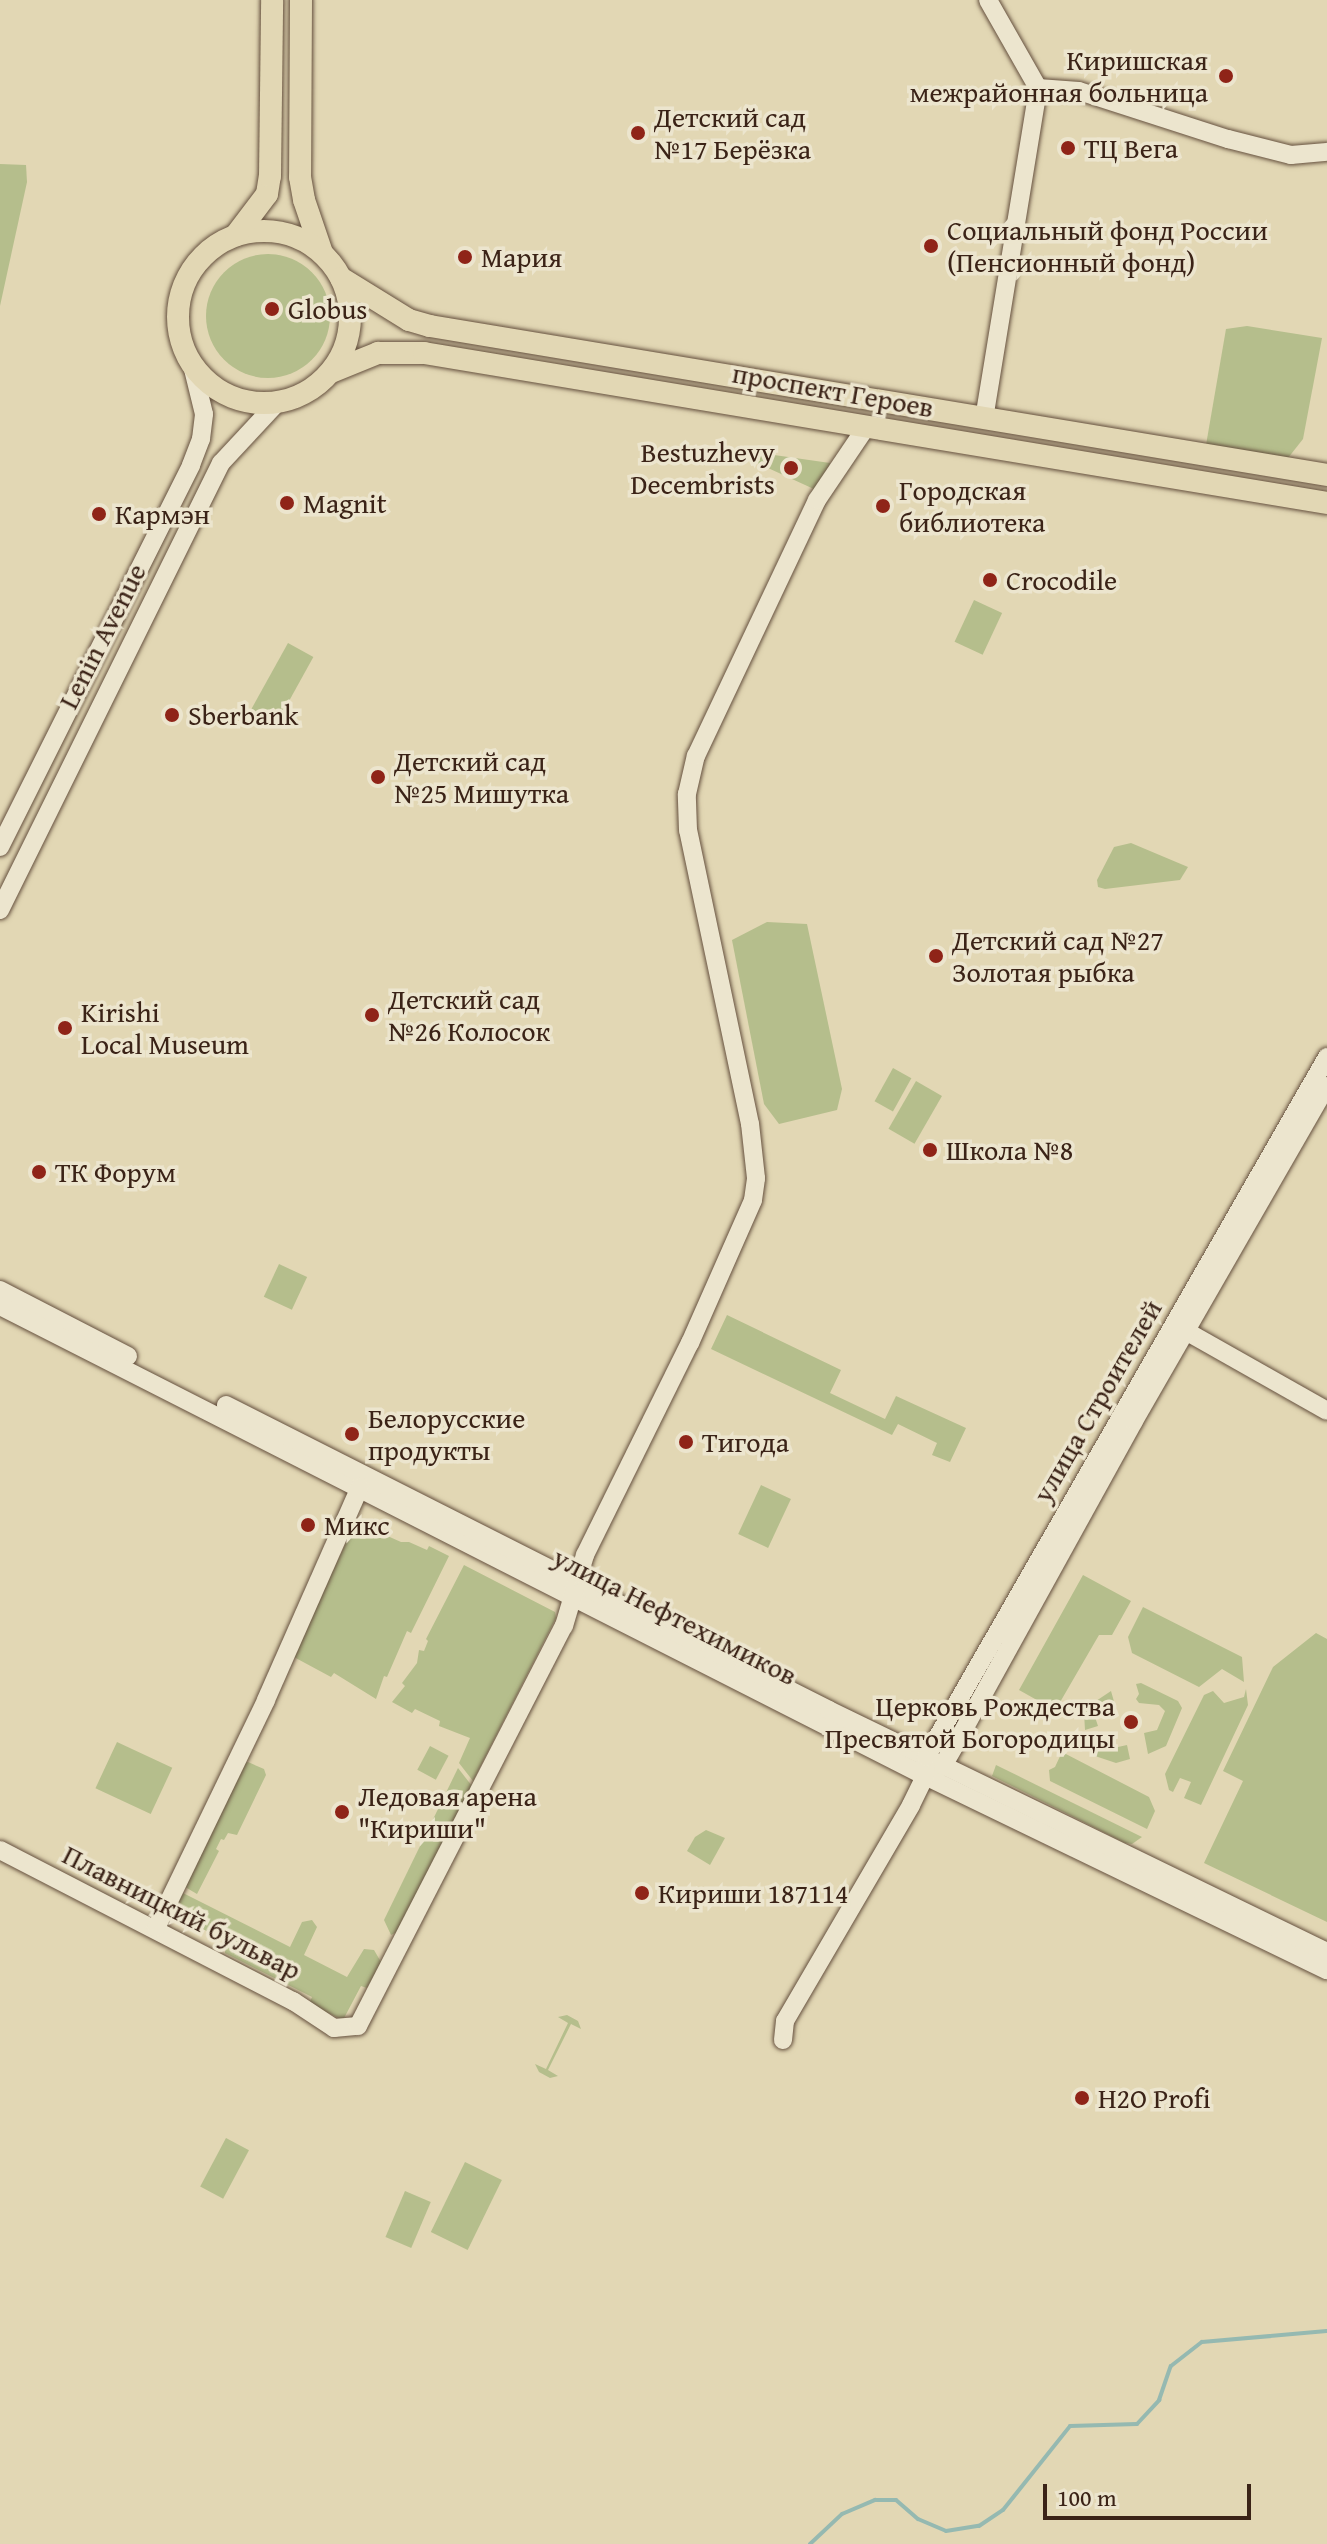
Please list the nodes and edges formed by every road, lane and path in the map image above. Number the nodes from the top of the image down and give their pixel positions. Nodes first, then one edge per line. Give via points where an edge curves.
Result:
1 (272, 0) edge
2 (301, 0) edge
3 (988, 0) edge
4 (1038, 88) junction
5 (1327, 152) edge
6 (236, 235) junction
7 (322, 253) junction
8 (341, 278) junction
9 (192, 365) junction
10 (331, 372) junction
11 (277, 403) junction
12 (984, 419) junction
13 (867, 426) junction
14 (1327, 475) edge
15 (1327, 503) edge
16 (0, 847) edge
17 (0, 910) edge
18 (1327, 1057) edge
19 (1327, 1085) edge
20 (0, 1290) edge
21 (0, 1306) edge
22 (1180, 1328) junction
23 (1327, 1411) edge
24 (360, 1487) junction
25 (574, 1589) junction
26 (943, 1766) junction
27 (925, 1767) junction
28 (0, 1850) edge
29 (156, 1928) junction
30 (1325, 1961) edge
31 (783, 2040) dead end

1 - 6 main road via 267,194
2 - 7 main road via 300,177
3 - 4 street
4 - 5 street via 1079,91 1291,155
4 - 12 street
6 - 7 main road via 266,231 296,237
6 - 9 main road via 213,247 184,284 179,329
7 - 8 main road
8 - 10 main road via 351,310 347,343
8 - 12 main road, проспект Героев via 419,324
9 - 11 main road via 215,388 235,397
9 - 16 street, Lenin Avenue via 204,414 191,465
10 - 11 main road via 313,388
10 - 13 main road, проспект Героев via 378,353 424,353
11 - 17 street, Lenin Avenue via 221,463
12 - 14 main road, проспект Героев
13 - 15 main road, проспект Героев
13 - 25 street via 817,500 691,770 688,830 750,1124 753,1200 690,1343 585,1555
18 - 22 street, улица Строителей
19 - 22 street, улица Строителей
20 - 25 street
21 - 24 street, улица Нефтехимиков
22 - 23 street
22 - 26 street, улица Строителей
22 - 27 street, улица Строителей
24 - 25 street, улица Нефтехимиков
24 - 29 street via 266,1700
25 - 27 street, улица Нефтехимиков
25 - 29 street, Плавницкий бульвар via 564,1626 358,2026 334,2028
26 - 27 street
26 - 30 street
27 - 30 street, улица Нефтехимиков
27 - 31 street, улица Строителей via 785,2021
28 - 29 street, Плавницкий бульвар

